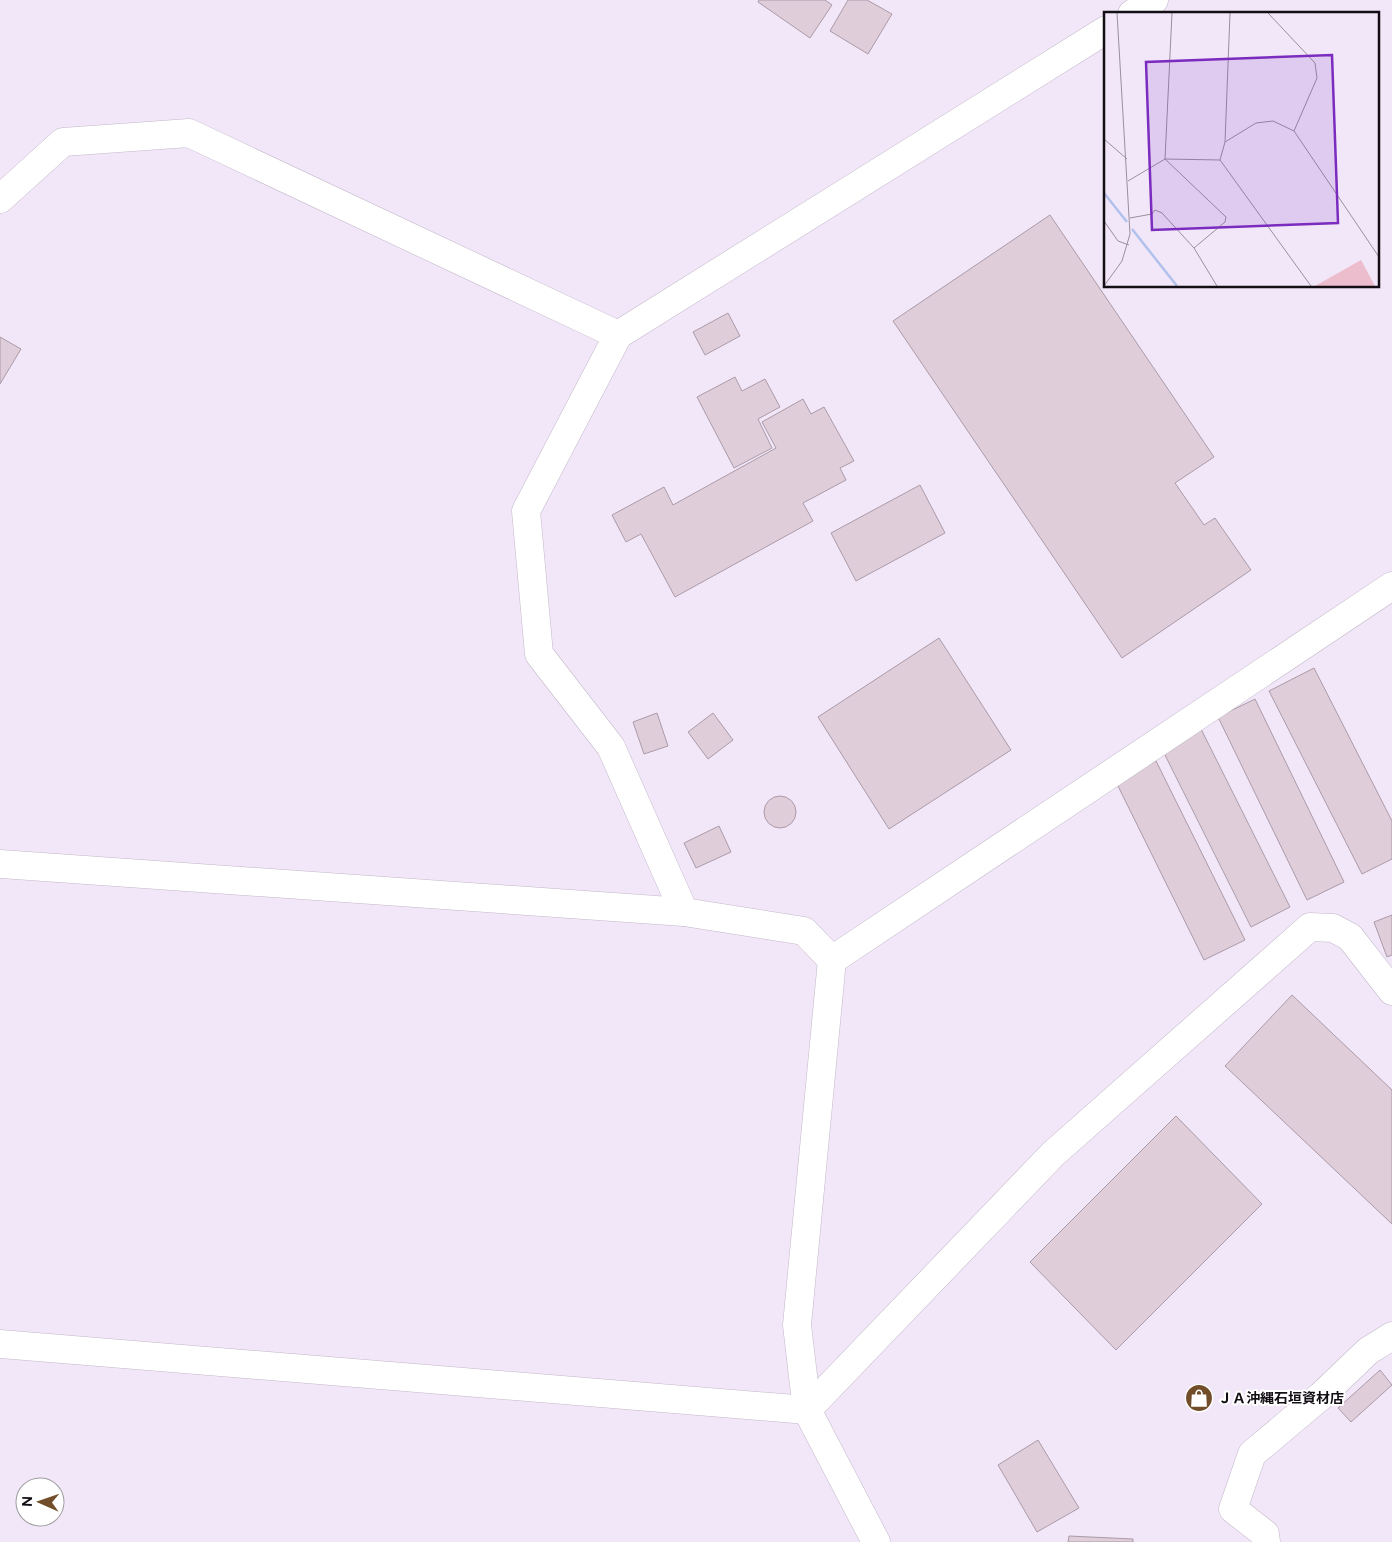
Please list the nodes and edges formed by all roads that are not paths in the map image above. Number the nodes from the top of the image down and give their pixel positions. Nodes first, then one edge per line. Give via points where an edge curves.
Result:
1 (1154, 0) edge
2 (1135, 12) edge
3 (1104, 31) edge
4 (0, 199) edge
5 (618, 335) junction
6 (1392, 586) edge
7 (0, 864) edge
8 (684, 912) junction
9 (832, 960) junction
10 (1392, 991) edge
11 (1392, 1336) edge
12 (0, 1344) edge
13 (806, 1410) junction
14 (876, 1542) edge
15 (1266, 1542) edge

1 - 2 street
3 - 5 street
4 - 5 street via 63,142 189,133
5 - 8 street via 526,510 539,654 611,747
6 - 9 street
7 - 8 street
8 - 9 street via 804,931
9 - 13 street via 797,1326
10 - 13 street via 1350,937 1333,928 1310,927 1053,1154
11 - 15 street via 1368,1350 1321,1396 1252,1454 1233,1509 1264,1534
12 - 13 street
13 - 14 street

